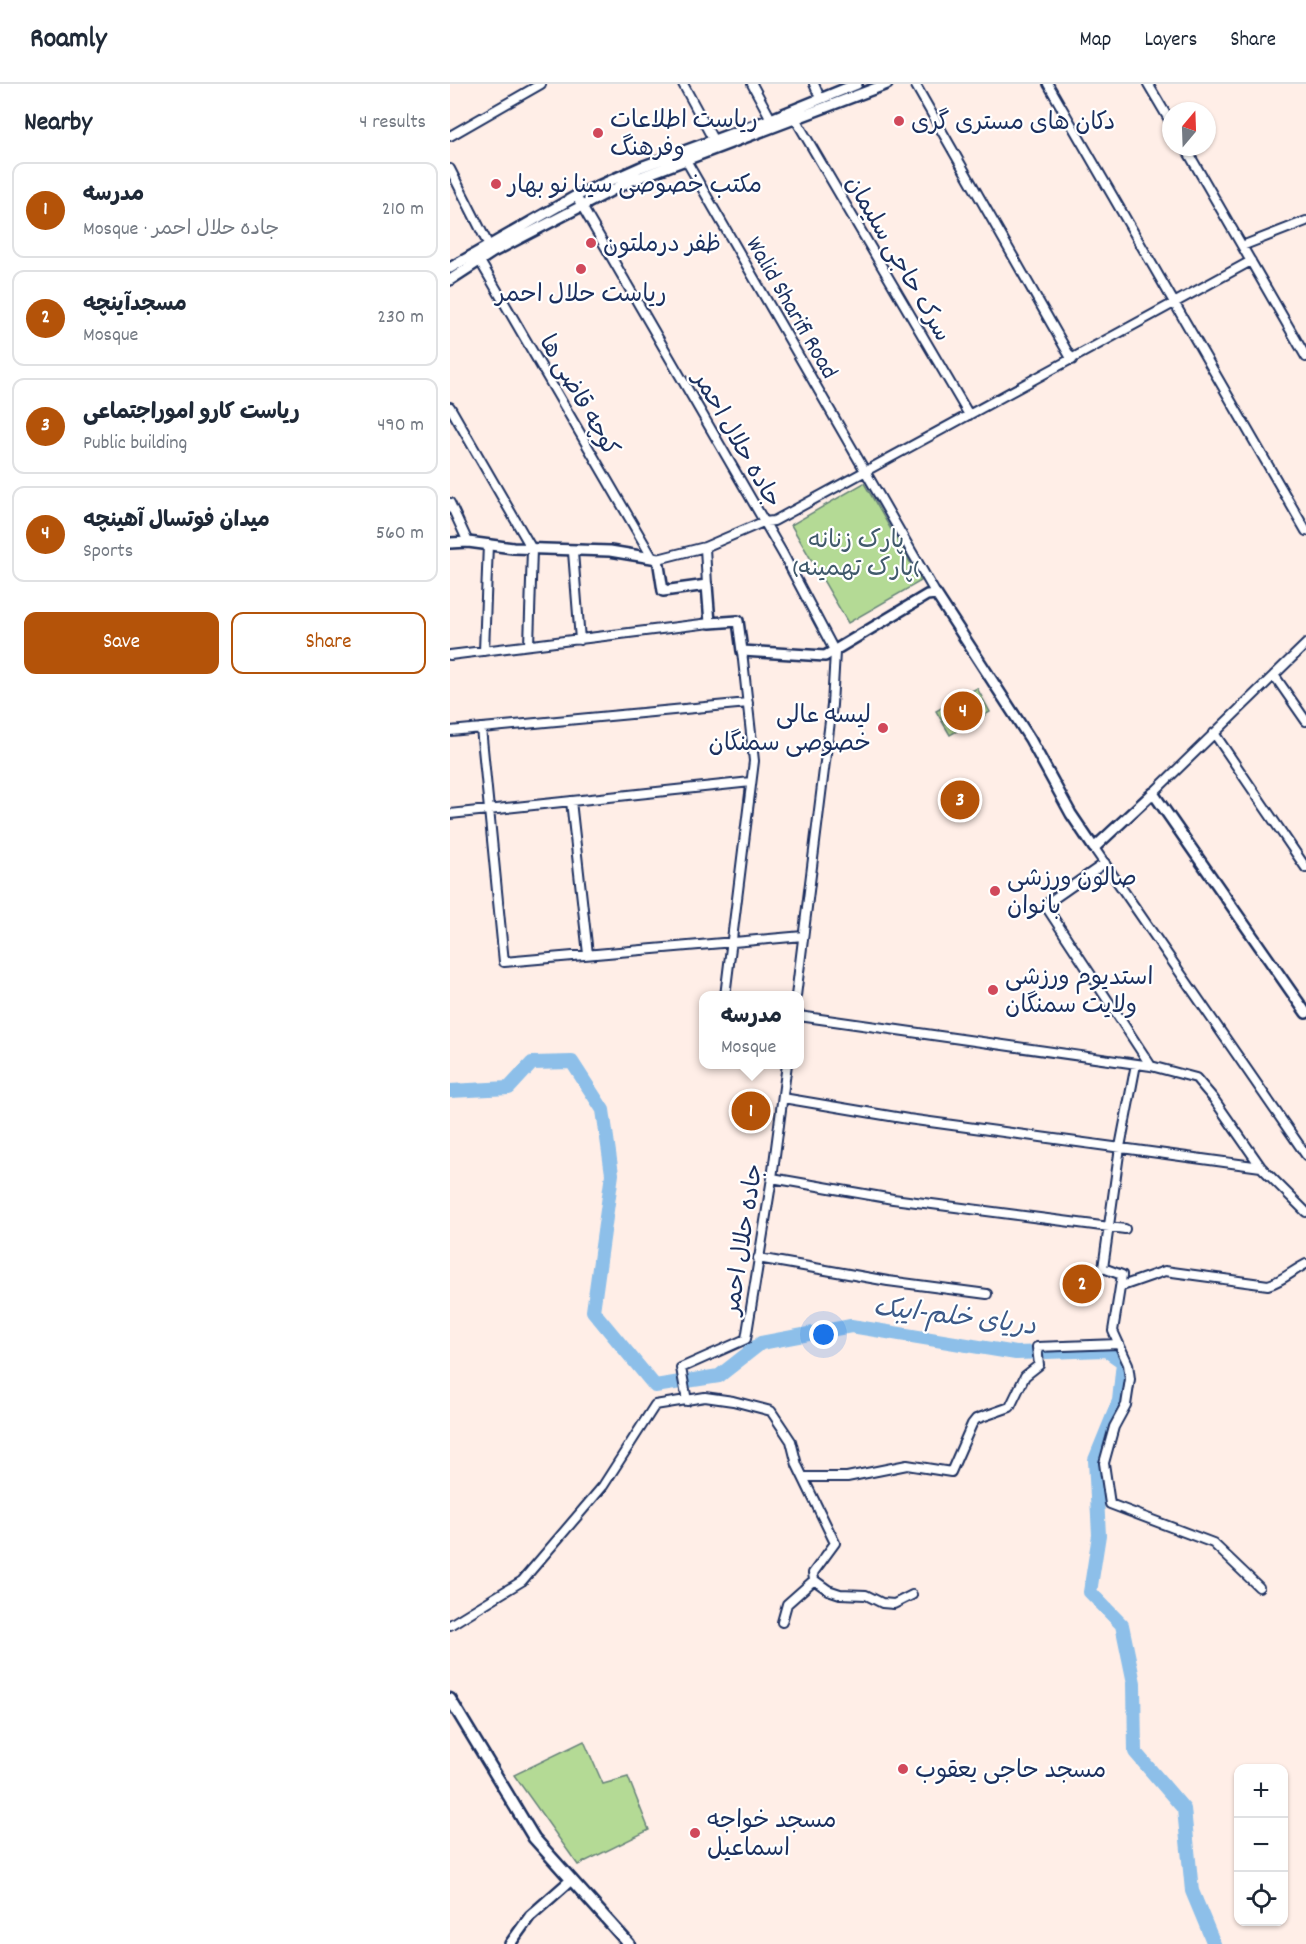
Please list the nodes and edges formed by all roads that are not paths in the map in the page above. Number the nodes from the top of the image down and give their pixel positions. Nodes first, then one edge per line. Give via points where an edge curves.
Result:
1 (541, 84) edge
2 (683, 84) edge
3 (752, 84) edge
4 (814, 84) edge
5 (857, 84) edge
6 (887, 84) edge
7 (915, 84) edge
8 (1048, 84) edge
9 (1148, 84) edge
10 (820, 98) junction
11 (1162, 108) edge
12 (771, 119) junction
13 (796, 120) junction
14 (450, 136) edge
15 (716, 145) junction
16 (1190, 156) edge
17 (687, 162) junction
18 (450, 169) edge
19 (579, 200) junction
20 (1306, 221) edge
21 (1242, 246) junction
22 (491, 249) junction
23 (477, 256) junction
24 (1251, 261) junction
25 (450, 268) edge
26 (450, 280) edge
27 (1173, 304) junction
28 (1306, 357) edge
29 (1072, 360) junction
30 (450, 407) edge
31 (969, 416) junction
32 (866, 472) junction
33 (450, 503) edge
34 (763, 522) junction
35 (1306, 531) edge
36 (468, 542) junction
37 (450, 543) edge
38 (488, 544) junction
39 (705, 547) junction
40 (532, 549) junction
41 (573, 552) junction
42 (655, 558) junction
43 (707, 585) junction
44 (936, 594) junction
45 (710, 623) junction
46 (580, 640) junction
47 (1306, 644) edge
48 (529, 645) junction
49 (484, 651) junction
50 (742, 651) junction
51 (835, 652) junction
52 (450, 655) edge
53 (1274, 675) junction
54 (748, 703) junction
55 (1306, 721) edge
56 (481, 728) junction
57 (450, 731) edge
58 (1214, 733) junction
59 (751, 782) junction
60 (1153, 793) junction
61 (571, 801) junction
62 (489, 810) junction
63 (450, 814) edge
64 (1094, 848) junction
65 (1105, 864) junction
66 (1306, 868) edge
67 (803, 936) junction
68 (732, 940) junction
69 (588, 954) junction
70 (726, 991) edge
71 (796, 991) edge
72 (1306, 1013) edge
73 (804, 1017) edge
74 (1136, 1064) junction
75 (1151, 1066) junction
76 (787, 1069) edge
77 (783, 1098) junction
78 (1120, 1147) junction
79 (1306, 1155) edge
80 (1261, 1167) junction
81 (772, 1178) junction
82 (1306, 1212) edge
83 (1109, 1226) junction
84 (1125, 1228) dead end
85 (758, 1258) junction
86 (1306, 1264) edge
87 (1122, 1286) junction
88 (987, 1294) dead end
89 (1119, 1344) junction
90 (687, 1401) junction
91 (804, 1477) junction
92 (814, 1580) junction
93 (1259, 1587) dead end
94 (912, 1595) dead end
95 (782, 1622) dead end
96 (450, 1624) edge
97 (450, 1699) edge
98 (571, 1880) junction
99 (510, 1944) edge
100 (629, 1944) edge

1 - 14 street
2 - 15 street
3 - 12 street
4 - 10 street
5 - 10 street
6 - 13 street
7 - 29 street
8 - 27 street
9 - 11 street
10 - 12 street
12 - 15 street
13 - 15 street
13 - 31 street, سرک حاجی سلیمان
15 - 17 street
15 - 19 street via 641,166
16 - 21 street
17 - 19 street
17 - 32 street, Walid Sharifi Road
18 - 22 street
19 - 22 street
19 - 34 street, جاده حلال احمر
20 - 21 street
21 - 24 street
22 - 23 street
23 - 25 street
23 - 26 street
23 - 42 street, کوچه قاضی ها
24 - 27 street
24 - 28 street
27 - 29 street
27 - 35 street
29 - 31 street
30 - 40 street
31 - 32 street
32 - 34 street via 774,521
32 - 44 street, Walid Sharifi Road
33 - 36 street
34 - 39 street
34 - 51 street, جاده حلال احمر
36 - 37 street
36 - 38 street
38 - 40 street
38 - 49 street
39 - 42 street
39 - 43 street
40 - 41 street
40 - 48 street
41 - 42 street via 610,551
41 - 46 street
42 - 43 street via 663,591
43 - 45 street
44 - 51 street via 910,604
44 - 64 street
45 - 46 street
45 - 50 street via 738,621
46 - 48 street
47 - 53 street
48 - 49 street
49 - 52 street
50 - 51 street via 811,656
50 - 54 street
51 - 67 street
53 - 55 street
53 - 58 street
54 - 56 street
54 - 59 street via 754,761
56 - 57 street
56 - 62 street
58 - 60 street
58 - 66 street
59 - 61 street
59 - 68 street
60 - 64 street
60 - 72 street
61 - 62 street
61 - 69 street
62 - 63 street
62 - 69 street via 504,962
64 - 65 street
65 - 75 street via 1049,902 1047,908
65 - 79 street
67 - 68 street
67 - 71 street
68 - 69 street
68 - 70 street
73 - 74 street
74 - 75 street
74 - 78 street
75 - 80 street via 1196,1078
76 - 77 street, جاده حلال احمر
77 - 78 street
77 - 81 street, جاده حلال احمر
78 - 80 street
78 - 83 street
80 - 82 street
81 - 83 street via 917,1202
81 - 85 street, جاده حلال احمر
83 - 84 street
83 - 87 street via 1103,1268 1122,1275
85 - 88 street
85 - 90 street, جاده حلال احمر via 746,1339 681,1368
86 - 87 street via 1282,1281 1268,1285 1165,1271
87 - 89 street via 1113,1331
89 - 91 street via 1037,1347 1039,1365 1025,1376 1010,1407 976,1419 951,1472 907,1465 847,1477
89 - 93 street via 1130,1379 1126,1405 1114,1427 1104,1463 1110,1504 1213,1543
90 - 91 street via 705,1397 771,1411 791,1441
90 - 96 street via 655,1404 603,1486 522,1581
91 - 92 street via 835,1543 813,1573
92 - 94 street via 828,1590 866,1595 882,1604 894,1604
92 - 95 street via 787,1604
97 - 98 main road via 534,1838
98 - 99 street via 530,1916
98 - 100 main road

